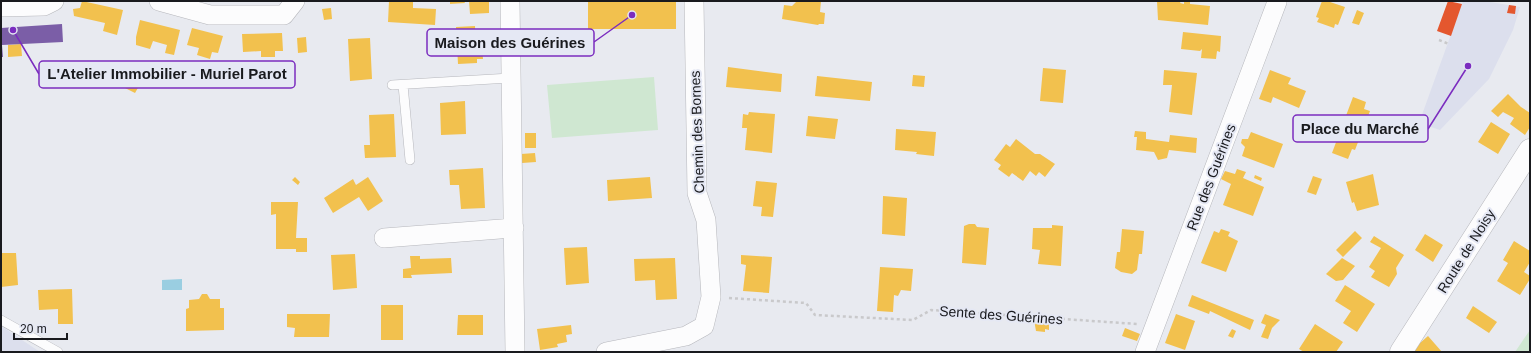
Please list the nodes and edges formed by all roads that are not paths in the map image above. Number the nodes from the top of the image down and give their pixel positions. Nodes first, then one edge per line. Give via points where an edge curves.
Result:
1 (54, 1) edge
2 (159, 1) edge
3 (295, 1) edge
4 (510, 1) edge
5 (694, 1) edge
6 (1279, 1) edge
7 (1, 7) edge
8 (511, 78) junction
9 (392, 85) dead end
10 (403, 85) junction
11 (1530, 150) edge
12 (410, 160) dead end
13 (514, 228) junction
14 (384, 238) dead end
15 (1, 320) edge
16 (58, 352) edge
17 (515, 352) edge
18 (606, 352) edge
19 (1146, 352) edge
20 (1401, 352) edge

1 - 7 street via 44,6
2 - 3 street via 210,15 284,15
4 - 8 street
5 - 18 street, Chemin des Bornes via 697,193 706,220 711,297 704,326 686,336
6 - 19 street, Rue des Guérines
8 - 10 lane
8 - 13 street
9 - 10 lane
10 - 12 lane
11 - 20 street, Route de Noisy
13 - 14 street
13 - 17 street
15 - 16 lane

